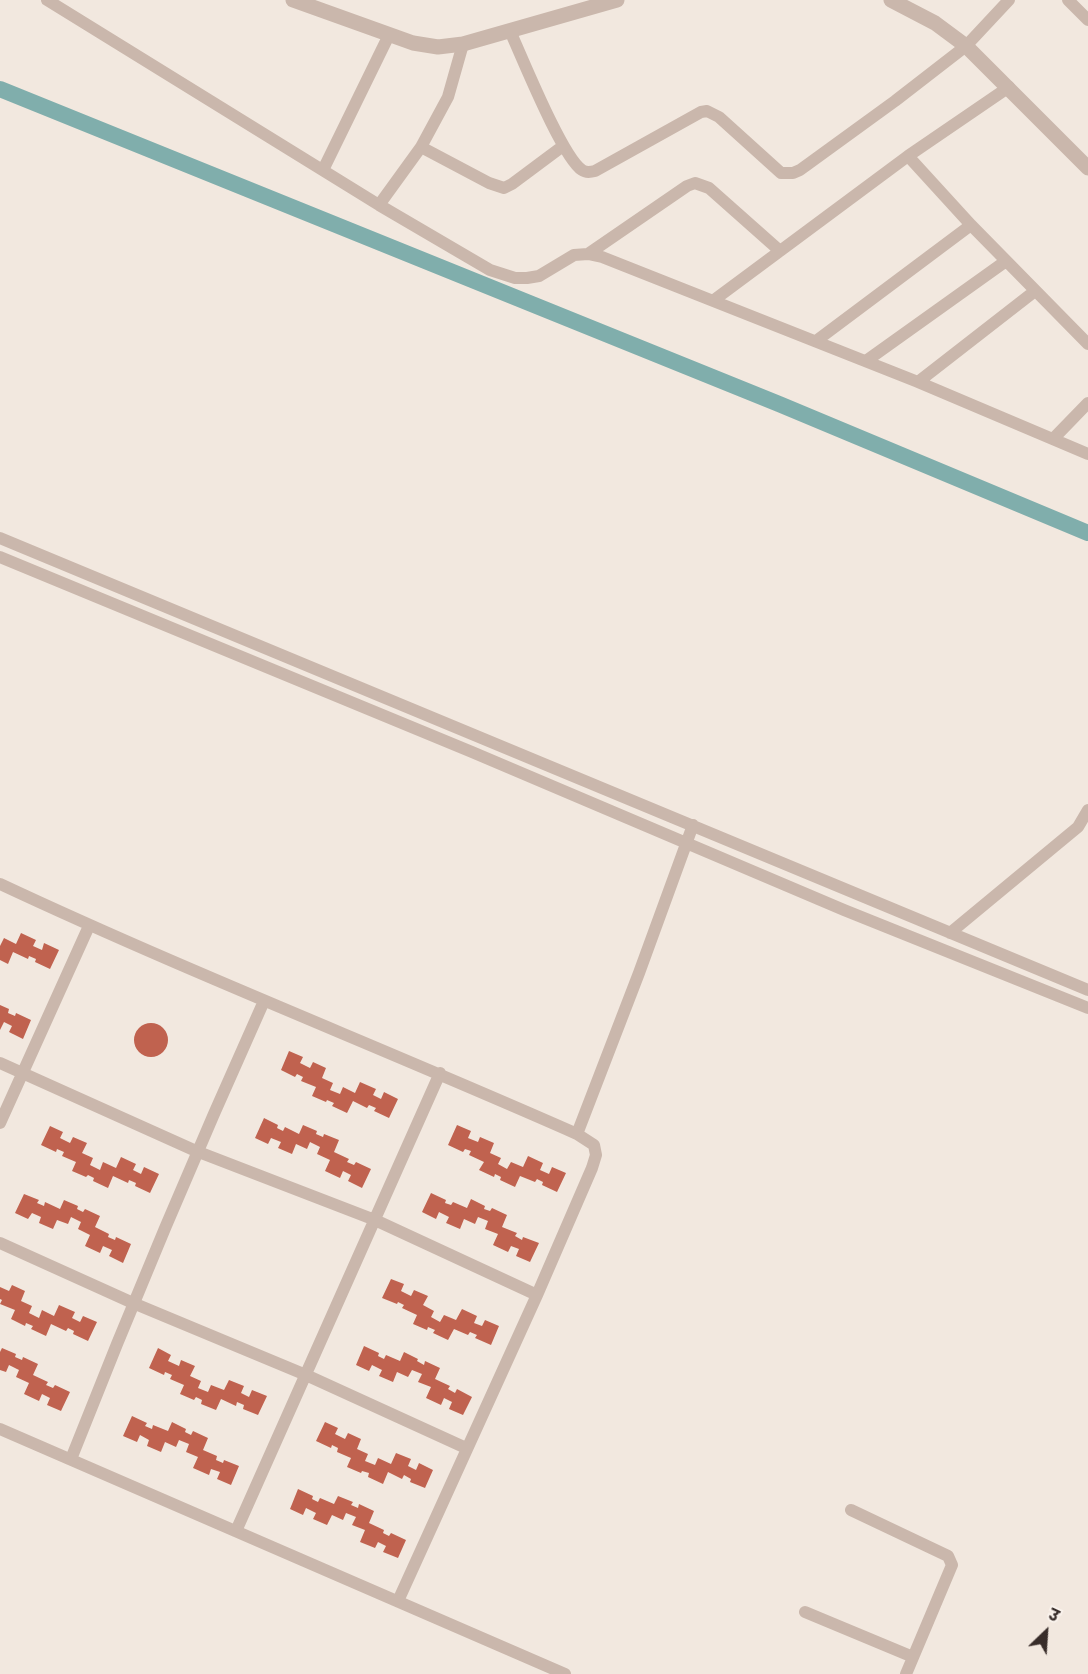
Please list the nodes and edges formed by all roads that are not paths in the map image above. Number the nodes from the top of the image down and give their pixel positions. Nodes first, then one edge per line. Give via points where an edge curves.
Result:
1 (47, 0) edge
2 (617, 0) edge
3 (891, 0) edge
4 (1010, 0) edge
5 (1068, 0) edge
6 (303, 2) edge
7 (1088, 20) edge
8 (510, 31) junction
9 (388, 35) junction
10 (463, 44) junction
11 (966, 46) junction
12 (1009, 87) junction
13 (563, 146) junction
14 (421, 147) junction
15 (908, 156) junction
16 (1088, 168) edge
17 (322, 170) junction
18 (379, 205) junction
19 (971, 225) junction
20 (780, 251) junction
21 (588, 254) junction
22 (1006, 261) junction
23 (1035, 291) junction
24 (714, 300) junction
25 (816, 341) junction
26 (1088, 344) edge
27 (866, 361) junction
28 (918, 382) junction
29 (1088, 403) edge
30 (1053, 439) junction
31 (1088, 454) edge
32 (0, 538) edge
33 (0, 556) edge
34 (1088, 810) edge
35 (693, 825) junction
36 (687, 844) junction
37 (0, 884) edge
38 (89, 926) junction
39 (950, 933) junction
40 (1088, 990) edge
41 (264, 1001) junction
42 (1088, 1008) edge
43 (0, 1063) edge
44 (22, 1073) junction
45 (440, 1073) junction
46 (0, 1124) edge
47 (577, 1134) junction
48 (196, 1151) junction
49 (375, 1220) junction
50 (0, 1243) edge
51 (537, 1295) junction
52 (133, 1303) junction
53 (306, 1375) junction
54 (0, 1429) edge
55 (466, 1448) junction
56 (71, 1459) junction
57 (850, 1510) dead end
58 (236, 1531) junction
59 (398, 1601) junction
60 (805, 1612) dead end
61 (913, 1657) junction
62 (565, 1674) edge
63 (906, 1674) edge

1 - 17 street
2 - 8 street
3 - 11 street via 935,23
4 - 11 street
5 - 7 street
6 - 9 street
8 - 10 street
8 - 13 street
9 - 10 street via 438,47
9 - 17 street
10 - 14 street via 448,97
11 - 12 street
11 - 13 street via 793,173 781,173 719,117 707,111 595,171 582,170
12 - 15 street
12 - 16 street
13 - 14 street via 504,188
14 - 18 street
15 - 19 street
15 - 20 street
17 - 18 street
18 - 21 street via 490,270 515,278 539,276 574,255
19 - 22 street
19 - 25 street
20 - 21 street via 709,188 695,183
20 - 24 street
21 - 24 street
22 - 23 street
22 - 27 street
23 - 26 street
23 - 28 street
24 - 25 street
25 - 27 street
27 - 28 street
28 - 30 street
29 - 30 street
30 - 31 street
32 - 35 street
33 - 36 street
34 - 39 street via 1078,826
35 - 36 street
35 - 39 street
36 - 42 street
36 - 47 street
37 - 38 street
38 - 41 street
38 - 44 street
39 - 40 street
41 - 45 street
41 - 48 street
43 - 44 street
44 - 46 street
44 - 48 street
45 - 47 street
45 - 49 street
47 - 51 street via 594,1145 596,1155
48 - 49 street
48 - 52 street
49 - 51 street
49 - 53 street
50 - 52 street
51 - 55 street
52 - 53 street
52 - 56 street
53 - 55 street
53 - 58 street
54 - 56 street
55 - 59 street
56 - 58 street
57 - 61 street via 951,1560
58 - 59 street
59 - 62 street
60 - 61 street
61 - 63 street

